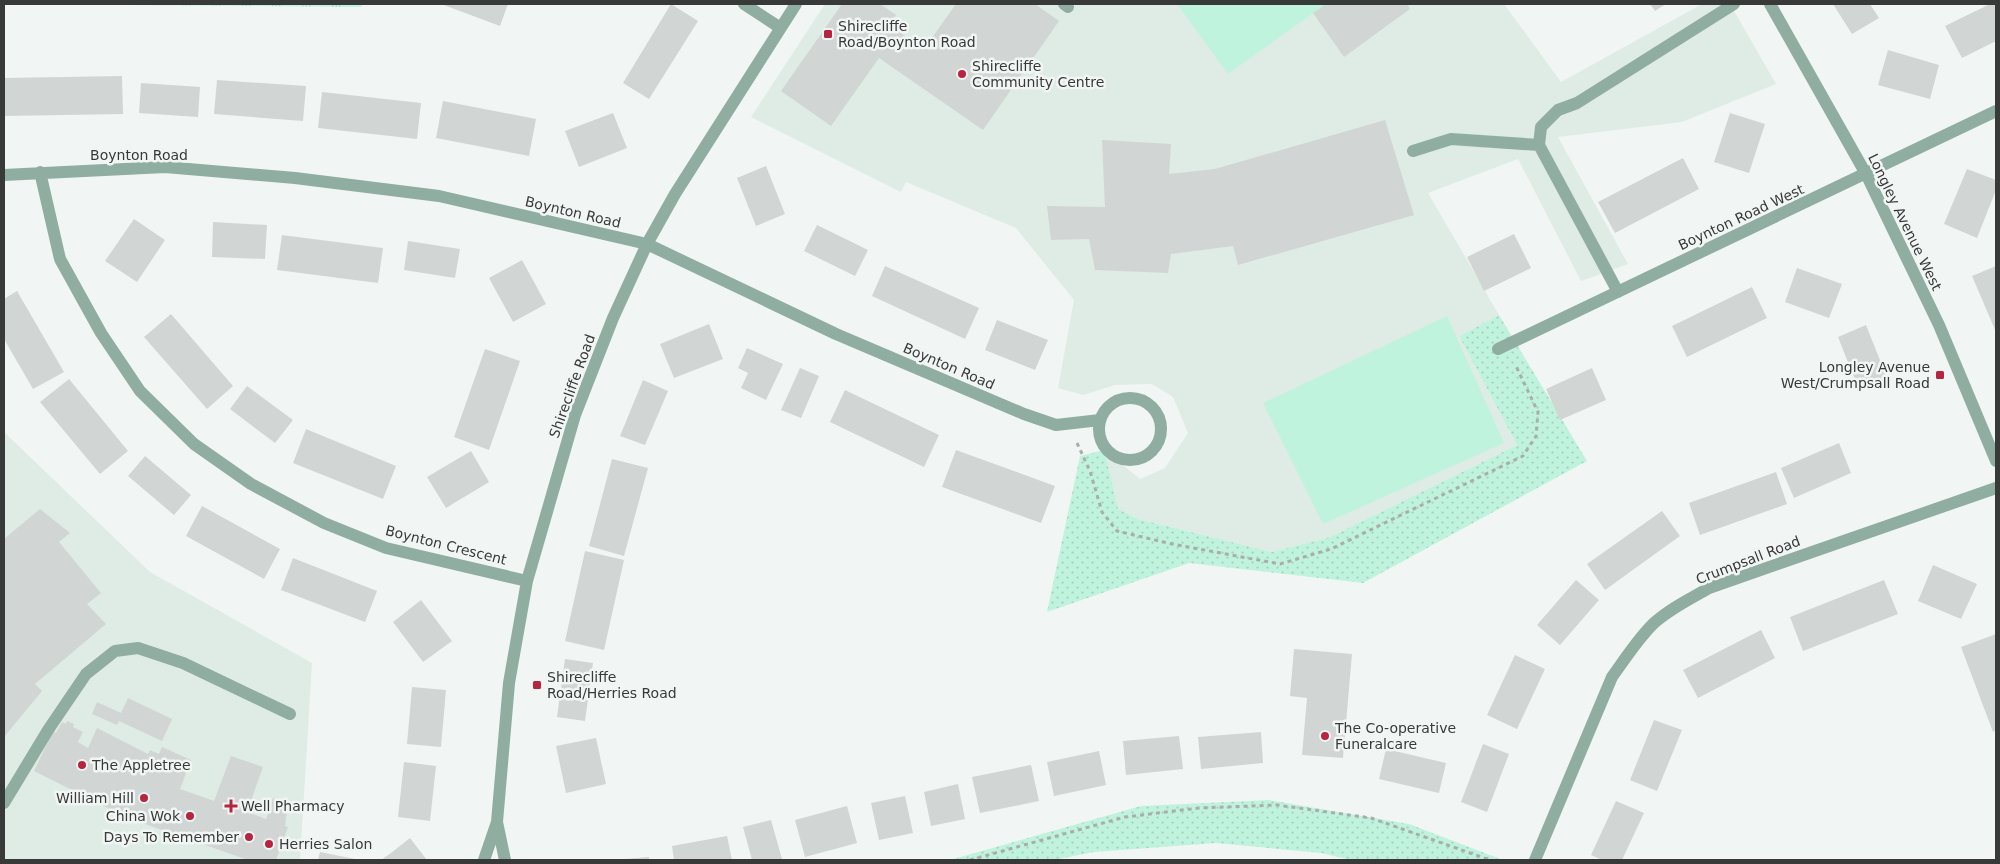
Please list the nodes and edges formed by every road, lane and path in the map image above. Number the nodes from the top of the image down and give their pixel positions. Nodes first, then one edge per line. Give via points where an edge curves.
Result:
1 (744, 4) edge
2 (796, 4) edge
3 (1734, 4) edge
4 (1770, 4) edge
5 (779, 27) junction
6 (1996, 111) edge
7 (1539, 145) junction
8 (1413, 152) dead end
9 (40, 172) junction
10 (1866, 174) junction
11 (4, 175) edge
12 (647, 244) junction
13 (1618, 292) junction
14 (1502, 347) joint
15 (1100, 420) junction
16 (1062, 424) junction
17 (1996, 461) edge
18 (1996, 488) edge
19 (527, 580) junction
20 (290, 714) dead end
21 (4, 803) edge
22 (497, 822) junction
23 (484, 860) edge
24 (506, 860) edge
25 (970, 860) edge
26 (1490, 860) edge
27 (1535, 860) edge

1 - 5 street
2 - 5 street, Shirecliffe Road
3 - 7 street via 1577,103 1558,110 1541,126
4 - 10 street, Longley Avenue West
5 - 12 street, Shirecliffe Road
6 - 10 street, Boynton Road West
7 - 8 street via 1451,138
7 - 13 street
9 - 11 street, Boynton Road
9 - 12 street, Boynton Road via 165,167 305,179 439,196
9 - 19 street, Boynton Crescent via 60,259 100,333 140,391 194,444 251,484 324,523 386,548
10 - 13 street, Boynton Road West
10 - 17 street, Longley Avenue West via 1939,325
12 - 16 street, Boynton Road via 836,334 1024,414
12 - 19 street, Shirecliffe Road via 613,318 575,415
13 - 14 street, Boynton Road West
14 - 16 path via 1538,412 1536,436 1523,456 1331,549 1280,564 1117,531 1102,512 1090,471 1076,443 1065,436
15 - 15 street via 1118,400 1136,398 1145,401 1158,414 1161,423 1158,443 1143,457 1123,460 1106,449 1101,440
15 - 16 street, Boynton Road
18 - 27 street, Crumpsall Road via 1709,588 1653,624 1612,678
19 - 22 street, Shirecliffe Road via 509,683
20 - 21 street via 183,664 138,648 115,651 86,674
22 - 23 street, Shirecliffe Road
22 - 24 street, Shirecliffe Road
25 - 26 path via 1125,817 1199,808 1277,805 1371,818

